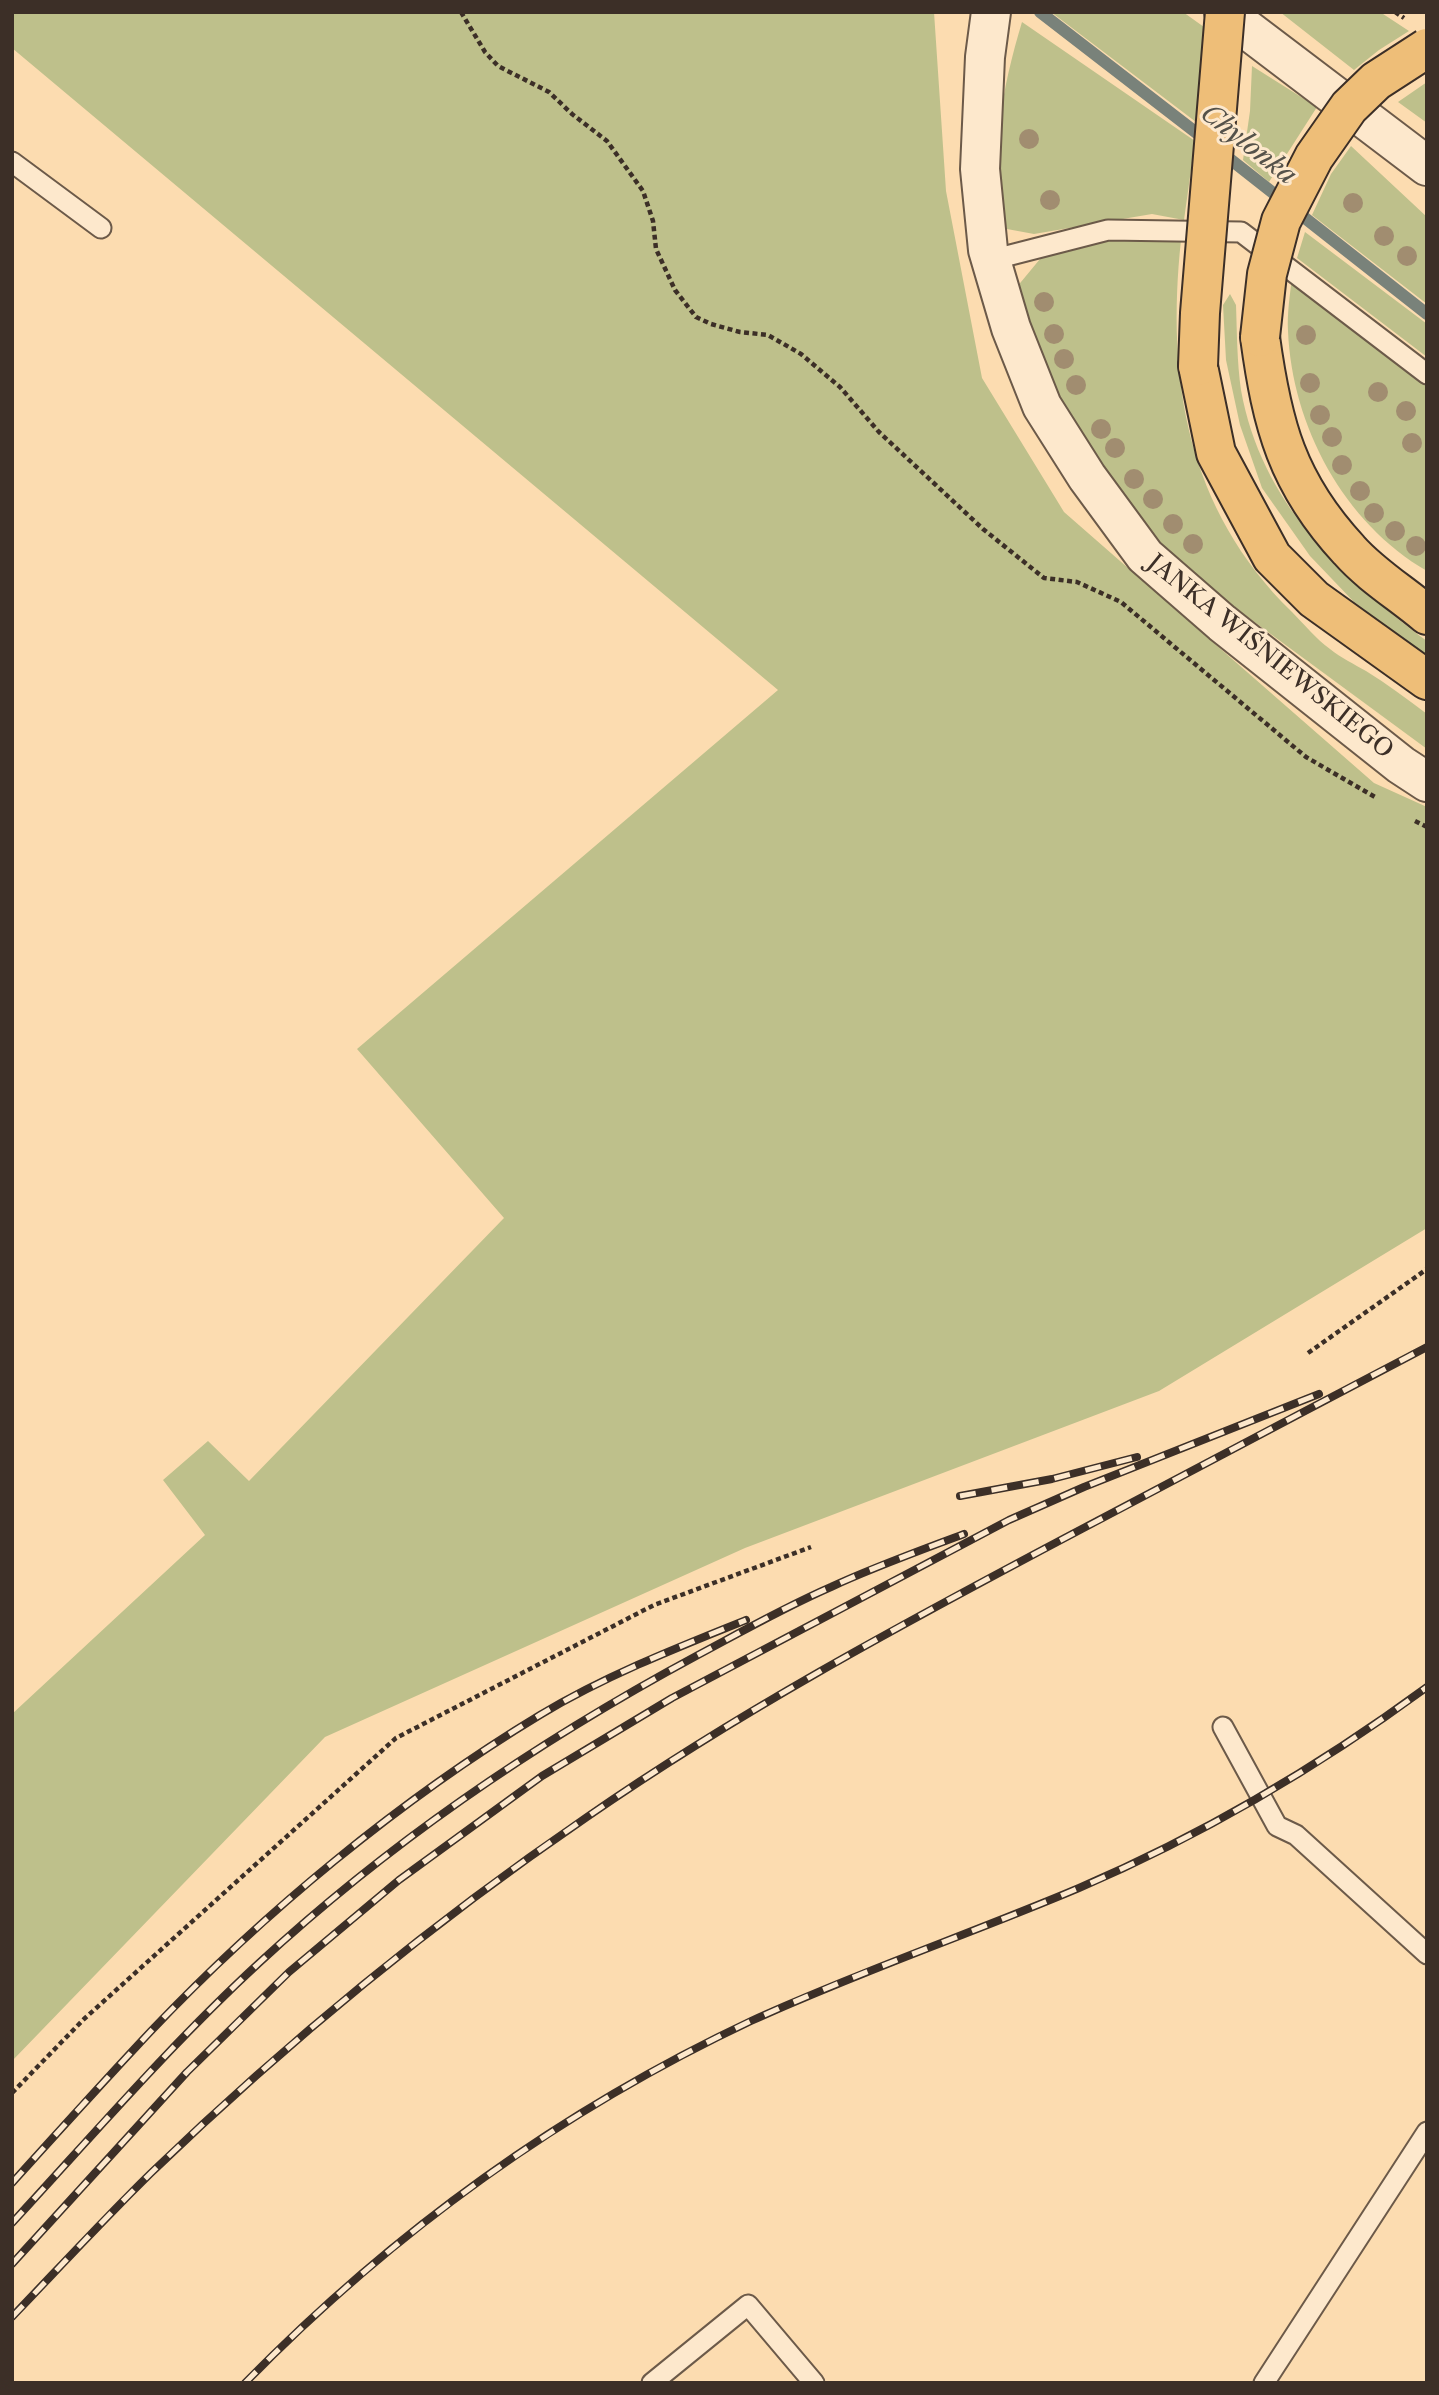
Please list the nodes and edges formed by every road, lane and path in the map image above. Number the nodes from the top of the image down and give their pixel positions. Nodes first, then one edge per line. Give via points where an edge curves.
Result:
1 (461, 12) edge
2 (991, 12) edge
3 (1224, 12) edge
4 (1427, 48) edge
5 (12, 162) edge
6 (1427, 166) edge
7 (101, 228) dead end
8 (991, 260) junction
9 (1427, 374) edge
10 (1424, 611) edge
11 (1427, 680) edge
12 (1427, 782) edge
13 (1376, 798) dead end
14 (1407, 816) dead end
15 (1427, 827) edge
16 (1427, 1269) edge
17 (1308, 1353) dead end
18 (811, 1547) dead end
19 (1223, 1727) dead end
20 (1427, 1954) edge
21 (12, 2093) edge
22 (1427, 2132) edge
23 (652, 2383) edge
24 (814, 2383) edge
25 (1264, 2383) edge

1 - 13 path via 498,66 549,92 607,141 643,191 656,249 675,289 696,317 740,332 768,335 801,354 983,529 1044,578 1077,582 1121,602 1306,757
2 - 8 street, JANKA WIŚNIEWSKIEGO via 980,169
3 - 6 street
3 - 11 highway, bridge via 1198,366 1216,453 1272,557 1314,599
4 - 10 highway, bridge via 1358,98 1314,157 1281,220 1267,274 1259,337 1268,396 1300,484 1350,551
5 - 7 lane
8 - 9 lane via 1108,230 1241,232
8 - 12 street, JANKA WIŚNIEWSKIEGO via 1011,328 1042,406 1145,556 1222,623
14 - 15 path
16 - 17 path
18 - 21 path via 654,1605 396,1738 84,2019
19 - 20 lane via 1277,1826 1296,1835
22 - 25 lane
23 - 24 lane via 748,2305

